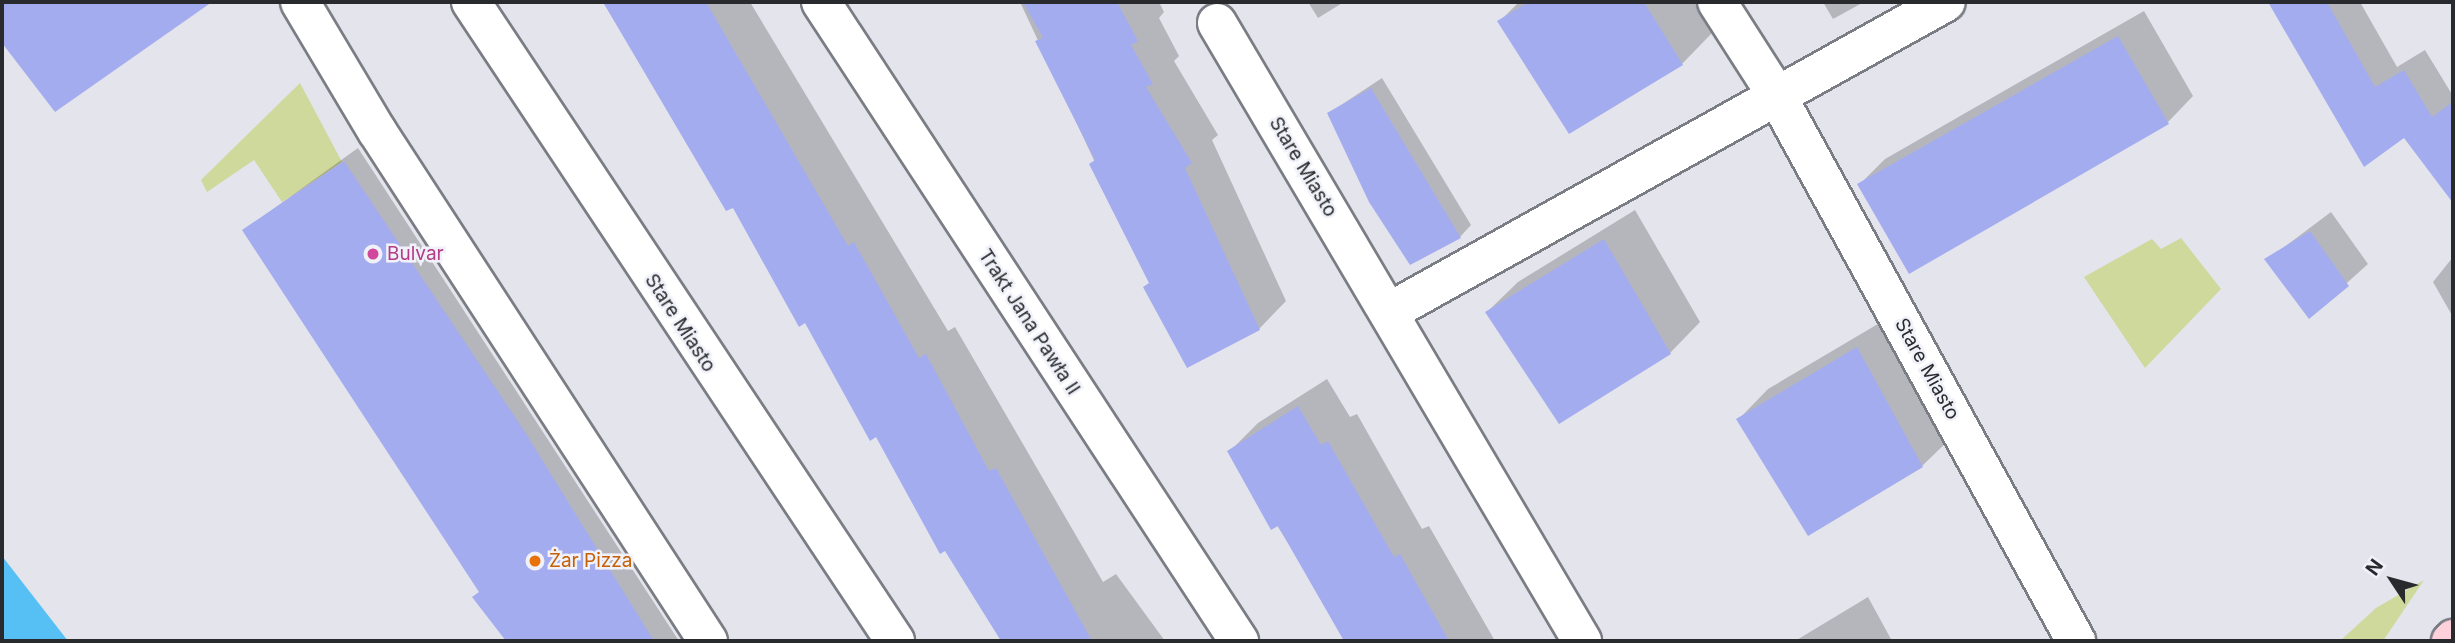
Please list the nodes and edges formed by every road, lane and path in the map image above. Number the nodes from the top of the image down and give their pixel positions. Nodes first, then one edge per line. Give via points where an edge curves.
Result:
1 (300, 2) edge
2 (471, 2) edge
3 (821, 2) edge
4 (1717, 2) edge
5 (1936, 7) edge
6 (1217, 23) dead end
7 (1777, 96) junction
8 (1389, 312) junction
9 (708, 641) edge
10 (895, 641) edge
11 (1239, 641) edge
12 (1582, 641) edge
13 (2076, 641) edge

1 - 9 street via 377,131
2 - 10 street, Stare Miasto
3 - 11 street, Trakt Jana Pawła II
4 - 7 street, Stare Miasto
5 - 7 street
6 - 8 street, Stare Miasto
7 - 8 street
7 - 13 street, Stare Miasto
8 - 12 street, Stare Miasto

